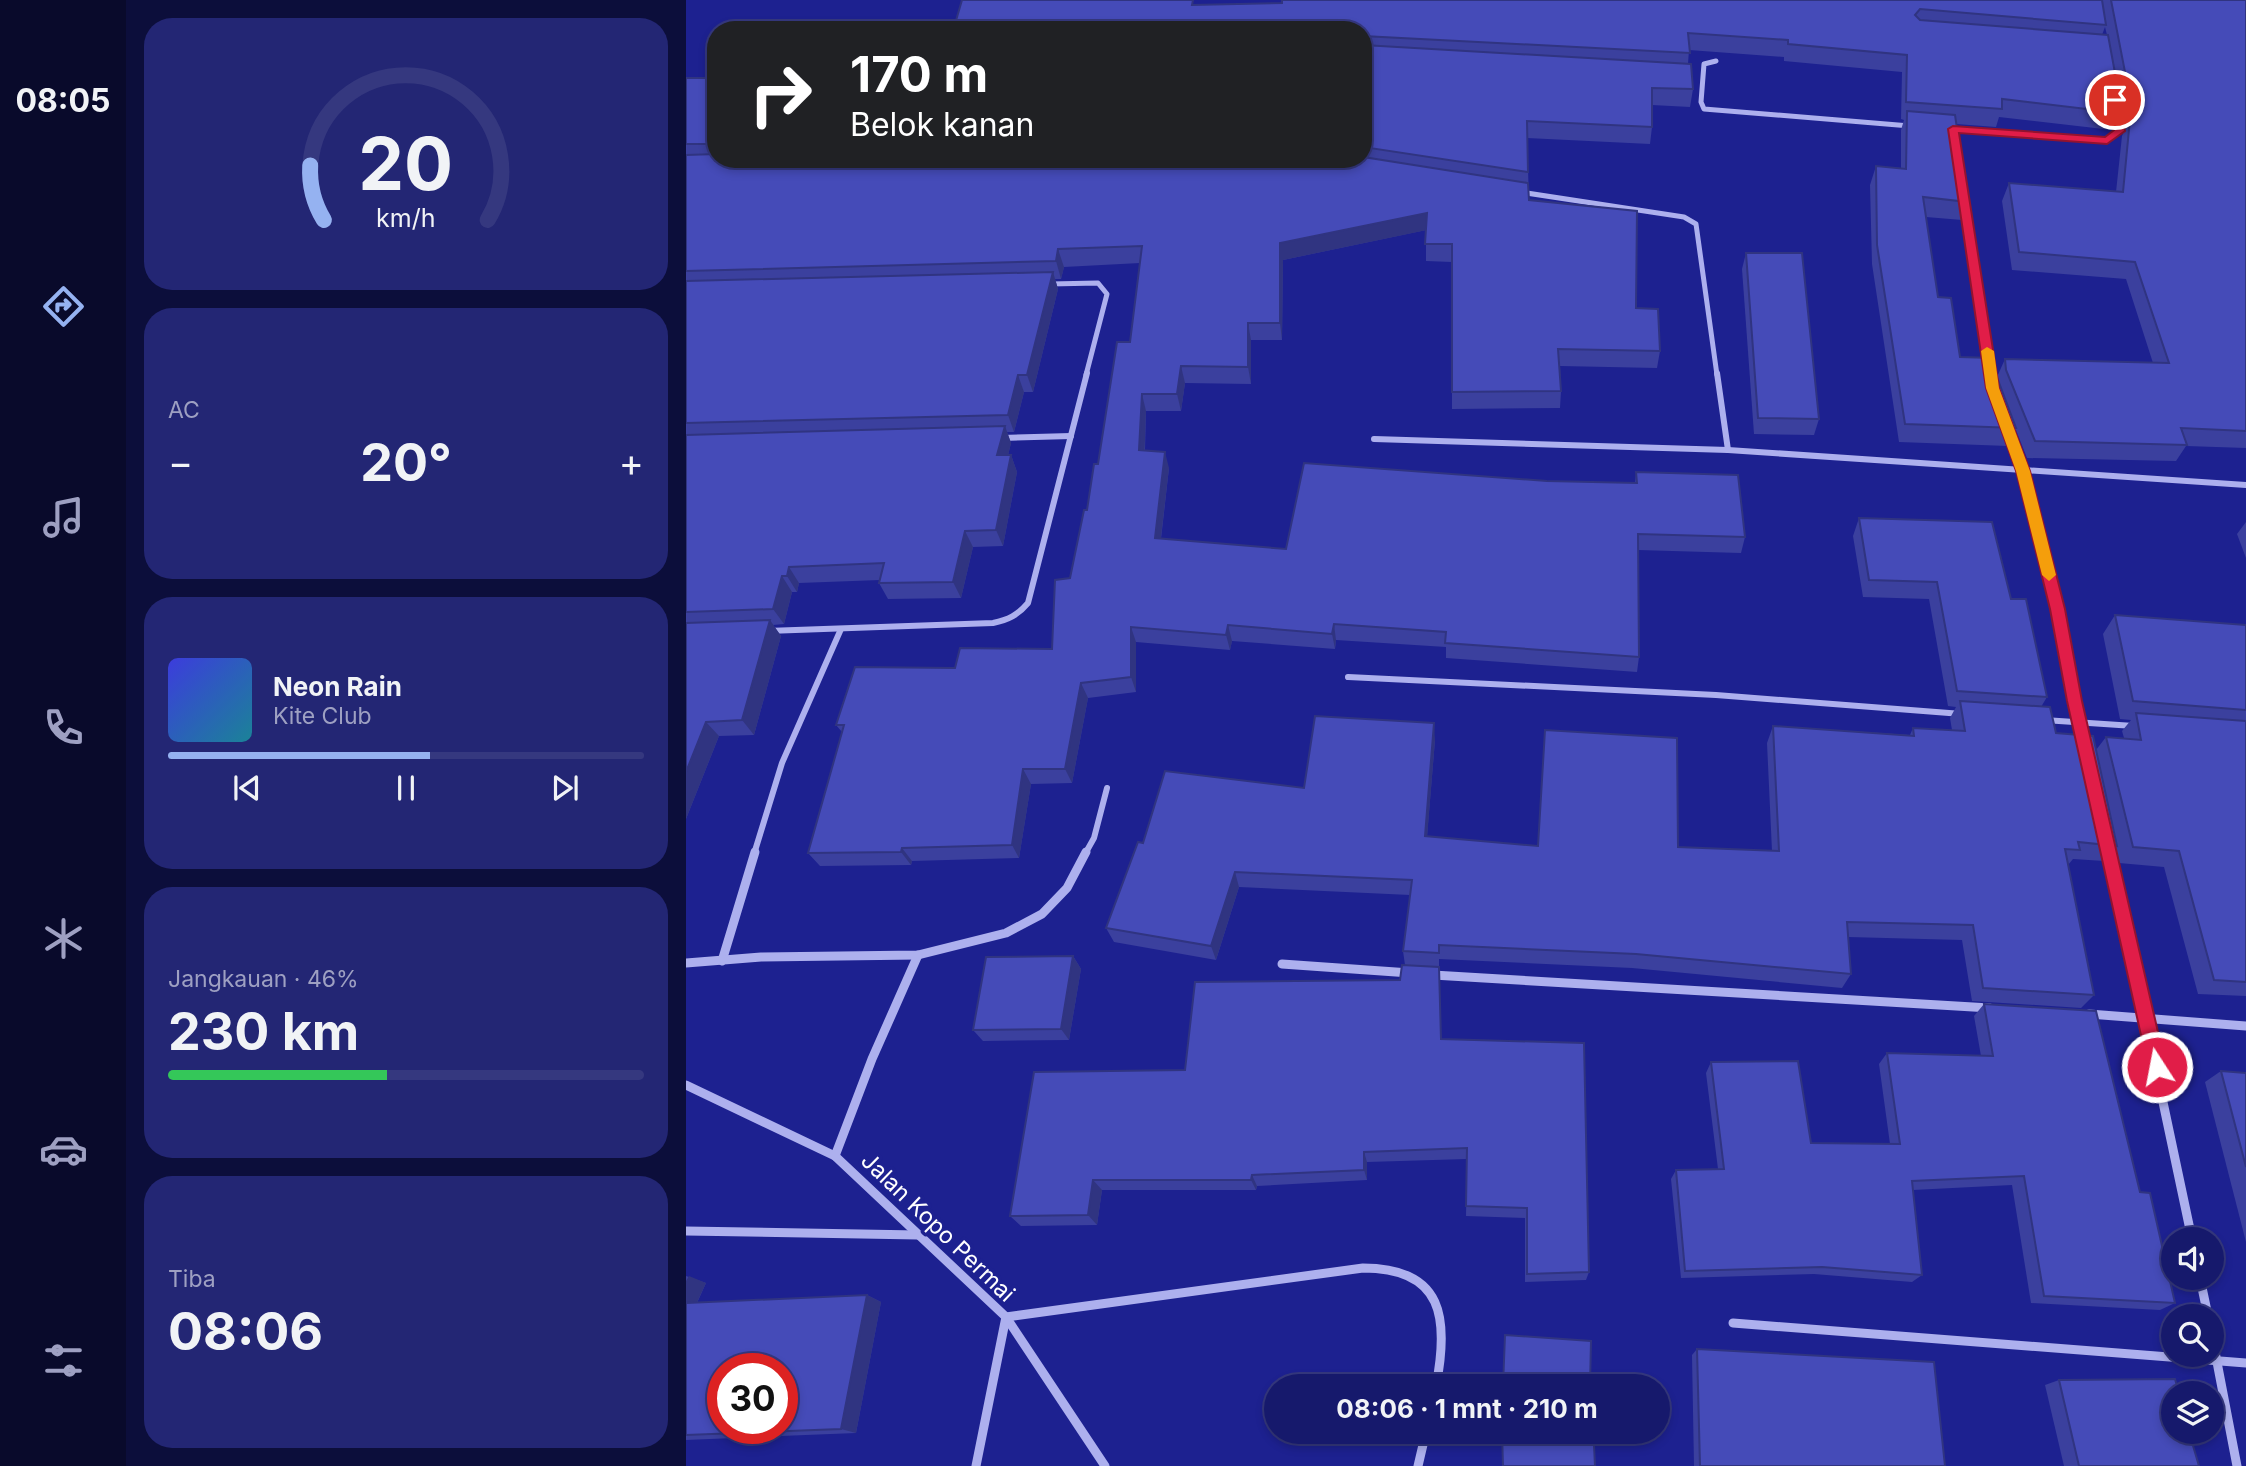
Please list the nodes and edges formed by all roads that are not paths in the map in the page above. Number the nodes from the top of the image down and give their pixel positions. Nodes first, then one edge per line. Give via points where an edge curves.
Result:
1 (1716, 61) edge
2 (2115, 100) edge
3 (1913, 126) edge
4 (1940, 128) edge
5 (1953, 129) junction
6 (1955, 143) edge
7 (1514, 191) edge
8 (1964, 197) edge
9 (1048, 284) edge
10 (1991, 375) edge
11 (2006, 424) edge
12 (1071, 436) junction
13 (988, 438) edge
14 (1374, 439) dead end
15 (1728, 450) junction
16 (2023, 471) junction
17 (2246, 485) edge
18 (841, 629) junction
19 (763, 631) edge
20 (1348, 677) dead end
21 (1972, 715) edge
22 (2040, 720) edge
23 (2080, 723) junction
24 (2149, 727) edge
25 (2087, 750) edge
26 (1107, 788) dead end
27 (2108, 843) edge
28 (918, 955) junction
29 (722, 961) junction
30 (686, 963) edge
31 (1282, 964) dead end
32 (1995, 1009) edge
33 (2078, 1014) edge
34 (2147, 1018) junction
35 (2246, 1026) edge
36 (686, 1085) edge
37 (835, 1156) junction
38 (2190, 1227) edge
39 (686, 1231) edge
40 (918, 1235) junction
41 (1006, 1317) junction
42 (1733, 1323) dead end
43 (2161, 1355) edge
44 (2224, 1360) edge
45 (2246, 1363) edge
46 (2218, 1367) edge
47 (1438, 1374) edge
48 (1423, 1444) edge
49 (976, 1466) edge
50 (1105, 1466) edge
51 (1418, 1466) edge
52 (2237, 1466) edge

1 - 3 street via 1704,64 1704,109
2 - 5 street via 2120,131 2107,141
4 - 5 street
5 - 6 street
7 - 15 street via 1684,218 1696,224
8 - 10 street
9 - 12 street via 1098,283 1107,294
11 - 16 street
12 - 13 street
12 - 18 street via 1028,603 1015,617 993,623
14 - 15 street
15 - 16 street
16 - 17 street
16 - 23 street
18 - 19 street
18 - 29 street via 782,763
20 - 21 street via 1716,695
22 - 23 street
23 - 24 street
23 - 25 street
26 - 28 street via 1094,838 1067,888 1042,914 1006,933
27 - 34 street
28 - 29 street
28 - 37 street
29 - 30 street
31 - 32 street
33 - 34 street
34 - 35 street
34 - 38 street
36 - 37 street, Jalan Kopo Permai
37 - 40 street, Jalan Kopo Permai
39 - 40 street
40 - 41 street, Jalan Kopo Permai
41 - 47 street via 1349,1269 1389,1268 1417,1279 1431,1296 1440,1322
41 - 49 street
41 - 50 street, Jalan Kopo Permai
42 - 43 street
44 - 45 street
46 - 52 street
48 - 51 street

